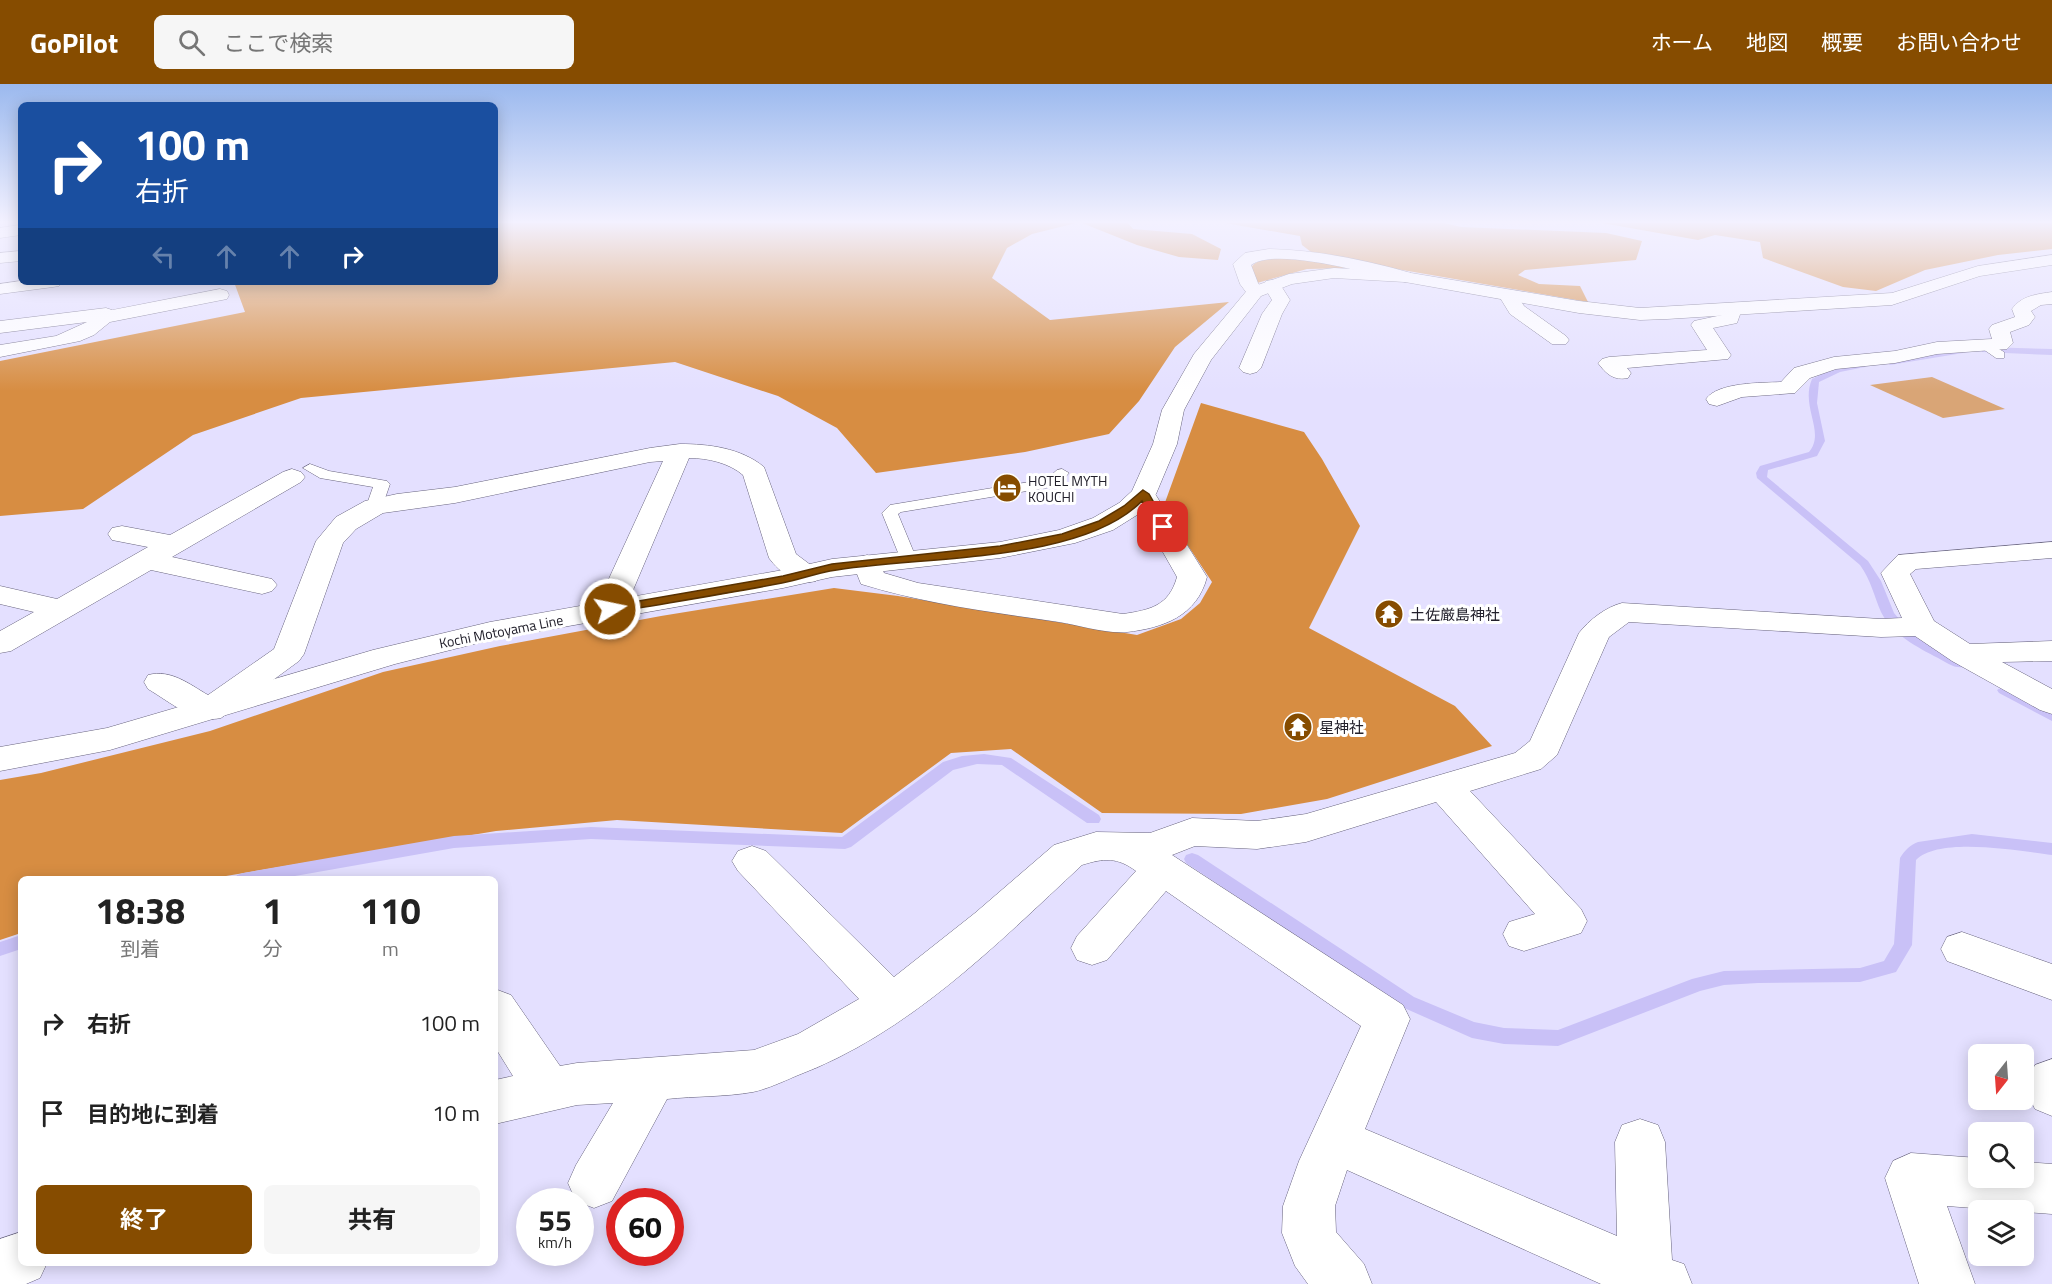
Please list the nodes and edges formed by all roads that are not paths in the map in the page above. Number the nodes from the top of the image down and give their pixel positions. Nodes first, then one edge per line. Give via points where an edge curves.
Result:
1 (1247, 279) edge
2 (1297, 279) edge
3 (1416, 279) edge
4 (1952, 279) edge
5 (30, 285) edge
6 (0, 289) edge
7 (1264, 289) junction
8 (220, 295) dead end
9 (1508, 296) junction
10 (2052, 298) edge
11 (1733, 309) junction
12 (105, 317) junction
13 (0, 327) edge
14 (1559, 340) dead end
15 (0, 351) edge
16 (1250, 369) dead end
17 (1620, 374) dead end
18 (1717, 399) dead end
19 (680, 451) junction
20 (301, 472) joint
21 (1062, 473) dead end
22 (1143, 494) junction
23 (374, 507) junction
24 (122, 534) dead end
25 (173, 544) junction
26 (2052, 550) edge
27 (145, 560) junction
28 (909, 560) junction
29 (867, 564) junction
30 (806, 574) junction
31 (262, 585) dead end
32 (0, 595) edge
33 (60, 609) junction
34 (610, 609) junction
35 (1921, 626) junction
36 (0, 644) edge
37 (2052, 651) edge
38 (1963, 654) junction
39 (160, 682) dead end
40 (2052, 703) edge
41 (209, 710) junction
42 (0, 759) edge
43 (1443, 786) junction
44 (1146, 857) junction
45 (752, 861) dead end
46 (1524, 934) dead end
47 (1092, 948) dead end
48 (1962, 949) dead end
49 (2052, 982) edge
50 (892, 1004) junction
51 (498, 1013) edge
52 (652, 1080) junction
53 (2052, 1080) edge
54 (548, 1089) junction
55 (2052, 1094) edge
56 (498, 1101) edge
57 (1335, 1140) junction
58 (1640, 1142) dead end
59 (594, 1183) dead end
60 (2052, 1189) edge
61 (18, 1260) edge
62 (0, 1266) edge
63 (1655, 1280) edge
64 (1344, 1284) edge
65 (1947, 1284) edge

1 - 7 street via 1249,284
2 - 7 street
3 - 9 street
4 - 11 street via 1892,299
5 - 6 street
7 - 16 street via 1281,300
7 - 22 street, Kochi Motoyama Line via 1201,358 1173,410 1165,444
8 - 12 street
9 - 11 street via 1640,314
9 - 14 street via 1517,310
10 - 18 street via 2025,305 2021,309 2025,317 1999,329 2003,343 1992,349 1937,348 1834,363 1802,373 1787,388 1739,391
11 - 17 street via 1730,319 1701,325 1721,355 1609,363
12 - 13 street via 105,313 98,313
12 - 15 street via 89,331 37,346
19 - 23 street
19 - 30 street via 731,458 755,472 783,558
19 - 34 street
20 - 23 lane via 382,484
20 - 25 street
21 - 28 lane via 1052,483 896,508 890,513
22 - 28 street, Kochi Motoyama Line via 1128,509 1102,524 1065,537 1000,550
22 - 29 street via 1192,577 1190,590 1177,607 1152,619 1123,623 914,591 872,578
23 - 41 street via 346,523 330,541 288,654
24 - 25 street
25 - 27 street
26 - 35 street via 1908,561 1895,573
27 - 31 street
27 - 33 street
28 - 29 street, Kochi Motoyama Line
29 - 30 street, Kochi Motoyama Line
30 - 34 street, Kochi Motoyama Line
32 - 33 street
33 - 36 street
34 - 41 street, Kochi Motoyama Line via 434,644
35 - 38 street
35 - 43 street via 1881,628 1622,612 1595,633 1545,747 1528,761
37 - 38 street
38 - 40 street
39 - 41 street
41 - 42 street, Kochi Motoyama Line via 73,747
43 - 44 street via 1306,828 1257,835 1192,832 1152,847
43 - 46 street via 1566,921
44 - 47 street
44 - 50 street via 1096,846 1068,855 990,925
44 - 57 street via 1387,1019
45 - 50 street
48 - 49 street
50 - 52 street via 814,1048 754,1071
51 - 54 street
52 - 54 street
52 - 59 street
53 - 55 street via 2048,1087
54 - 56 street
57 - 63 street
57 - 64 street via 1310,1198 1306,1218 1314,1247
58 - 63 street
60 - 65 street via 1911,1178
61 - 62 street

